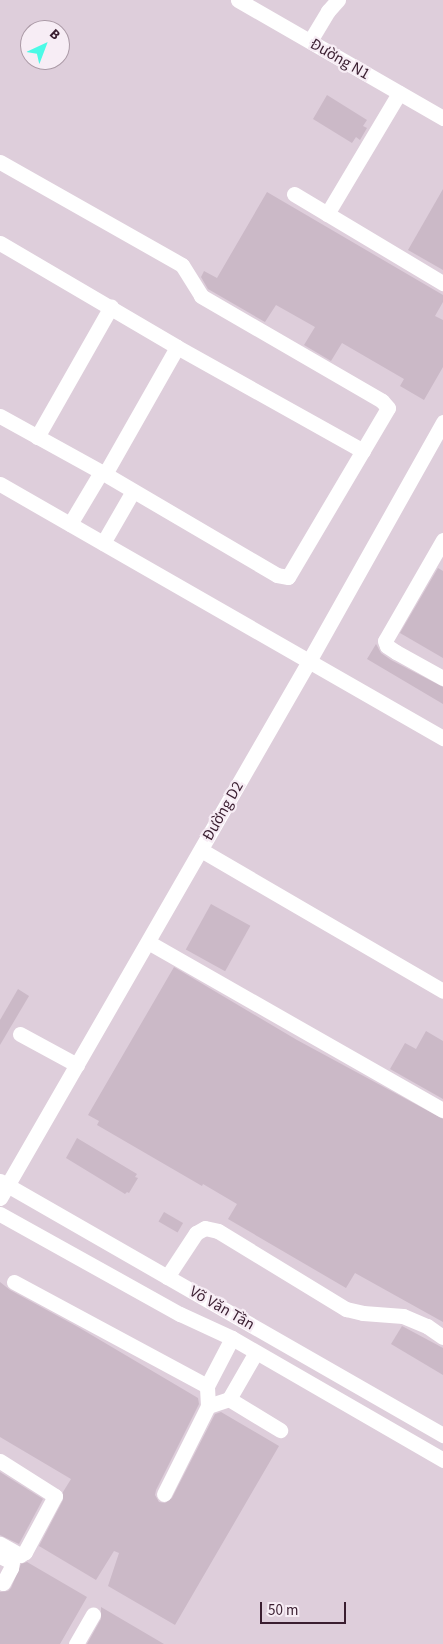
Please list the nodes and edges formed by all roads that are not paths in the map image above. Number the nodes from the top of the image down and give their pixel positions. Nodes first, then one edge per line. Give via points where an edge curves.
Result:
1 (238, 0) edge
2 (338, 0) edge
3 (310, 41) junction
4 (399, 92) junction
5 (443, 118) edge
6 (0, 162) edge
7 (294, 194) dead end
8 (327, 214) junction
9 (0, 243) edge
10 (443, 283) edge
11 (111, 307) junction
12 (177, 347) junction
13 (0, 416) edge
14 (443, 422) edge
15 (37, 437) junction
16 (363, 451) junction
17 (103, 473) junction
18 (0, 484) edge
19 (133, 491) junction
20 (70, 524) junction
21 (443, 540) edge
22 (103, 543) junction
23 (309, 661) junction
24 (443, 678) edge
25 (443, 738) edge
26 (201, 850) junction
27 (148, 942) junction
28 (443, 991) edge
29 (20, 1034) dead end
30 (77, 1065) junction
31 (443, 1110) edge
32 (3, 1188) edge
33 (0, 1214) edge
34 (167, 1277) junction
35 (14, 1282) dead end
36 (443, 1337) edge
37 (232, 1338) junction
38 (256, 1352) junction
39 (209, 1381) junction
40 (232, 1394) junction
41 (208, 1406) junction
42 (280, 1430) dead end
43 (443, 1434) edge
44 (443, 1460) edge
45 (0, 1461) edge
46 (164, 1494) dead end
47 (0, 1544) edge
48 (0, 1556) edge
49 (3, 1583) dead end
50 (93, 1615) dead end
51 (76, 1644) edge

1 - 3 street, Đường N1
2 - 3 street
3 - 4 street, Đường N1
4 - 5 street, Đường N1
4 - 8 street
6 - 16 street via 182,265 200,296 382,401 388,408
7 - 8 street
8 - 10 street
9 - 11 street
11 - 12 street
11 - 15 street
12 - 16 street
12 - 17 street
13 - 15 street
14 - 23 street, Đường D2
15 - 17 street
16 - 19 street via 288,577 277,575
17 - 19 street
17 - 20 street
18 - 20 street
19 - 22 street
20 - 22 street
21 - 24 street via 385,641 386,646
22 - 23 street
23 - 25 street
23 - 26 street, Đường D2
26 - 27 street, Đường D2
26 - 28 street
27 - 30 street, Đường D2
27 - 31 street
29 - 30 street
30 - 32 street, Đường D2
32 - 34 street, Võ Văn Tần
33 - 37 street, Võ Văn Tần via 180,1314
34 - 36 street via 196,1233 206,1228 218,1231 346,1308 363,1313 403,1316
34 - 43 street, Võ Văn Tần
35 - 39 street
37 - 38 street, Võ Văn Tần
37 - 39 street
38 - 40 street
38 - 44 street, Võ Văn Tần
39 - 40 street
39 - 41 street
40 - 41 street
40 - 42 street
41 - 46 street
45 - 47 street via 55,1496 25,1552 20,1555
48 - 49 street via 12,1562
50 - 51 street

